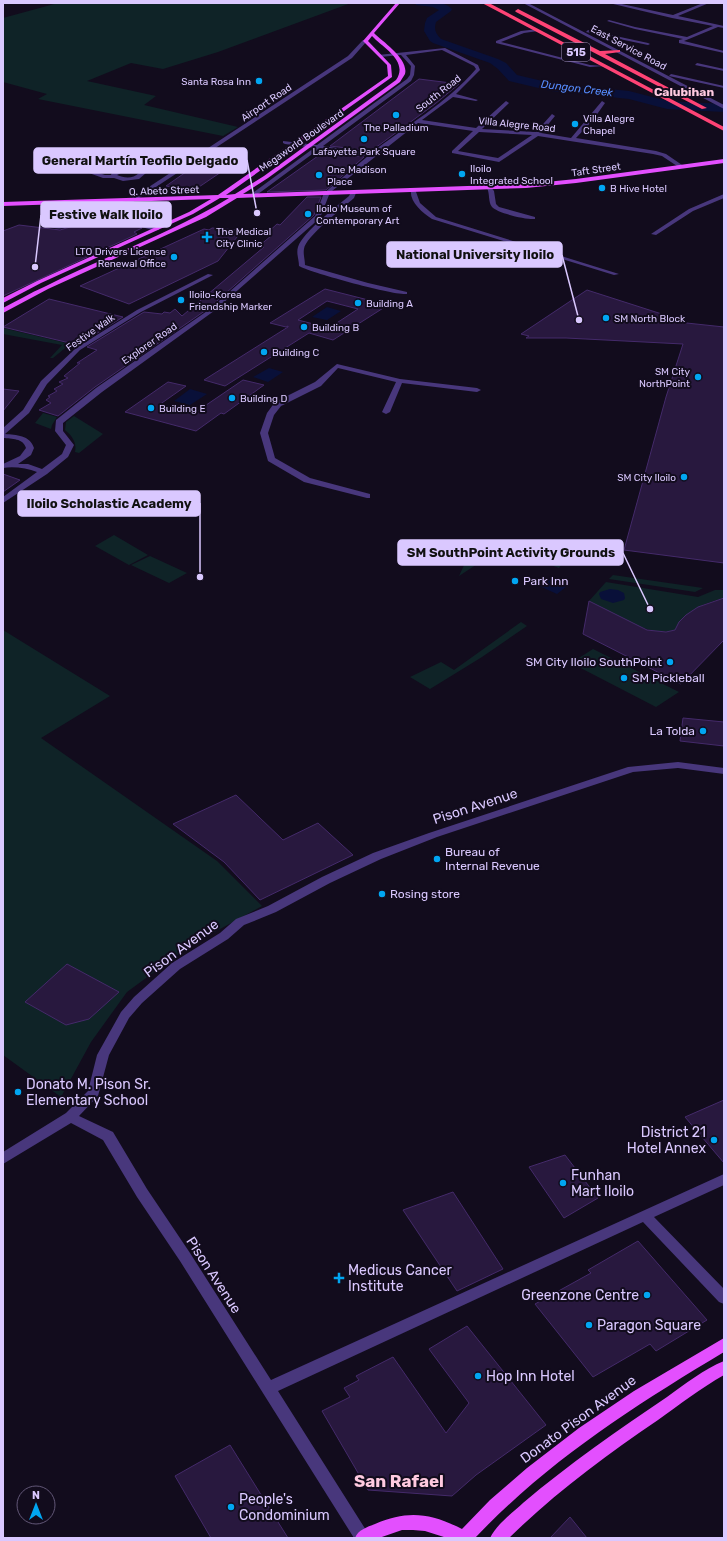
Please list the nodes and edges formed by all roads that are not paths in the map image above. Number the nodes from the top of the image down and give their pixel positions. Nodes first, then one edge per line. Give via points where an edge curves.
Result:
1 (485, 3) edge
2 (525, 3) edge
3 (611, 3) edge
4 (647, 3) edge
5 (707, 3) edge
6 (397, 4) edge
7 (513, 8) dead end
8 (633, 8) junction
9 (672, 17) junction
10 (609, 21) dead end
11 (717, 26) junction
12 (724, 27) edge
13 (536, 30) junction
14 (580, 31) junction
15 (371, 32) junction
16 (687, 38) junction
17 (365, 41) junction
18 (648, 44) dead end
19 (618, 51) junction
20 (724, 52) edge
21 (402, 53) junction
22 (600, 53) junction
23 (393, 54) junction
24 (380, 56) junction
25 (696, 64) dead end
26 (389, 65) junction
27 (403, 65) junction
28 (602, 66) junction
29 (724, 70) edge
30 (663, 75) junction
31 (653, 82) junction
32 (638, 84) junction
33 (724, 87) edge
34 (452, 95) junction
35 (476, 100) dead end
36 (506, 102) dead end
37 (602, 103) dead end
38 (724, 106) edge
39 (712, 113) dead end
40 (552, 116) dead end
41 (417, 121) junction
42 (724, 129) edge
43 (478, 130) junction
44 (313, 131) junction
45 (328, 133) junction
46 (537, 134) junction
47 (572, 140) junction
48 (285, 142) dead end
49 (295, 144) junction
50 (309, 146) junction
51 (319, 148) junction
52 (106, 155) dead end
53 (280, 155) junction
54 (372, 155) junction
55 (294, 157) junction
56 (724, 161) edge
57 (78, 163) dead end
58 (682, 167) junction
59 (134, 169) junction
60 (114, 176) junction
61 (144, 178) junction
62 (161, 182) junction
63 (240, 183) junction
64 (254, 185) junction
65 (490, 188) junction
66 (413, 190) junction
67 (353, 192) junction
68 (326, 194) junction
69 (252, 196) junction
70 (724, 196) edge
71 (235, 197) junction
72 (217, 198) junction
73 (131, 200) junction
74 (3, 204) edge
75 (192, 212) junction
76 (105, 213) junction
77 (204, 216) junction
78 (534, 218) dead end
79 (50, 225) dead end
80 (157, 230) junction
81 (654, 234) dead end
82 (616, 274) dead end
83 (210, 275) dead end
84 (405, 293) dead end
85 (3, 300) edge
86 (3, 311) edge
87 (400, 381) junction
88 (477, 390) dead end
89 (386, 412) dead end
90 (3, 432) edge
91 (3, 436) edge
92 (3, 466) edge
93 (44, 472) junction
94 (367, 496) dead end
95 (3, 501) edge
96 (724, 771) edge
97 (70, 1117) junction
98 (3, 1159) edge
99 (724, 1178) edge
100 (645, 1216) junction
101 (724, 1298) edge
102 (724, 1344) edge
103 (724, 1368) edge
104 (268, 1388) junction
105 (363, 1538) edge
106 (464, 1538) edge
107 (498, 1538) edge

1 - 13 highway, 515
2 - 14 street, East Service Road
3 - 8 street
4 - 8 street
5 - 9 street
6 - 15 main road, Airport Road
7 - 22 highway, 515
8 - 9 street
9 - 11 street
10 - 16 street
11 - 12 street
11 - 16 street
13 - 28 highway, 515
13 - 28 street via 523,32 498,44 590,66
14 - 18 street
14 - 19 street, East Service Road
15 - 17 main road, Airport Road
15 - 23 main road
16 - 20 street via 681,41
17 - 24 main road
17 - 62 street, Airport Road via 350,57
19 - 22 highway
19 - 30 street, East Service Road
21 - 23 street, South Road
21 - 34 street, South Road via 445,50 476,65 478,69
21 - 51 street via 413,66 409,80
22 - 31 highway, 515
23 - 24 street, South Road
23 - 27 main road
24 - 26 main road
25 - 29 street
26 - 27 main road
26 - 44 main road, Megaworld Boulevard via 391,74 386,79
27 - 45 main road, Megaworld Boulevard via 402,78
28 - 32 highway, 515
30 - 33 street
30 - 38 street, East Service Road
31 - 32 highway
31 - 39 highway, 515
32 - 42 highway, 515
34 - 35 street
34 - 41 street, South Road
36 - 43 street
37 - 47 street
40 - 46 street
41 - 43 street, Villa Alegre Road
41 - 54 street, South Road
43 - 46 street, Villa Alegre Road
43 - 46 street via 454,152 499,160
44 - 45 main road via 317,135
44 - 49 main road, Megaworld Boulevard
45 - 50 main road, Megaworld Boulevard
46 - 47 street, Villa Alegre Road
47 - 58 street, Villa Alegre Road via 660,153
48 - 49 street
49 - 50 street
49 - 53 main road, Megaworld Boulevard
50 - 51 street
50 - 55 main road, Megaworld Boulevard
51 - 54 street
51 - 69 street
52 - 59 street via 136,165
53 - 55 main road via 290,153
53 - 63 main road, Megaworld Boulevard
54 - 68 street, South Road
55 - 64 main road, Megaworld Boulevard
56 - 58 main road, Taft Street
57 - 60 street via 78,168 105,177
58 - 65 main road, Taft Street via 576,181
59 - 60 street via 120,170 114,173
59 - 61 street via 143,173
60 - 61 street via 123,179
61 - 62 street
62 - 73 street, Airport Road
63 - 64 main road via 239,185 243,186
63 - 72 main road, Megaworld Boulevard
64 - 71 main road, Megaworld Boulevard
65 - 66 main road, Taft Street
65 - 78 street via 494,194 494,206 500,210
66 - 67 main road, Taft Street
66 - 82 street via 421,209 434,218
67 - 68 main road, Taft Street
67 - 84 street via 352,197 301,246 302,266
68 - 69 main road, Q. Abeto Street
68 - 93 street, Explorer Road via 318,217 212,310 99,390 59,422 59,431 70,446 65,455
69 - 71 main road, Q. Abeto Street
70 - 81 street via 691,210
71 - 72 main road, Q. Abeto Street
71 - 77 main road, Megaworld Boulevard
72 - 73 main road, Q. Abeto Street
72 - 75 main road, Megaworld Boulevard
73 - 74 main road, Q. Abeto Street
73 - 76 street, Airport Road
75 - 77 main road via 206,213
75 - 80 main road, Megaworld Boulevard
76 - 79 street, Airport Road via 67,226
76 - 80 street
77 - 86 main road, Megaworld Boulevard via 42,290
80 - 85 main road, Megaworld Boulevard
83 - 90 street, Festive Walk via 139,311 78,349 44,383 26,411
87 - 88 street
87 - 89 street
87 - 94 street via 337,366 318,384 278,404 270,415 264,433 271,459 307,480
91 - 92 street via 28,443 30,452 21,460
92 - 93 street via 28,466
93 - 95 street, Explorer Road
96 - 97 street, Pison Avenue via 678,765 632,769 377,856 272,909 240,922 224,936 176,966 138,1000 125,1015 103,1056 94,1093
97 - 98 street
97 - 104 street, Pison Avenue via 108,1136
99 - 100 street
100 - 101 street
100 - 104 street
102 - 106 main road, Donato Pison Avenue via 651,1387 587,1431 507,1495
103 - 107 main road via 584,1462 524,1512
104 - 105 street, Pison Avenue
105 - 106 main road via 382,1527 403,1522 424,1522 445,1527

